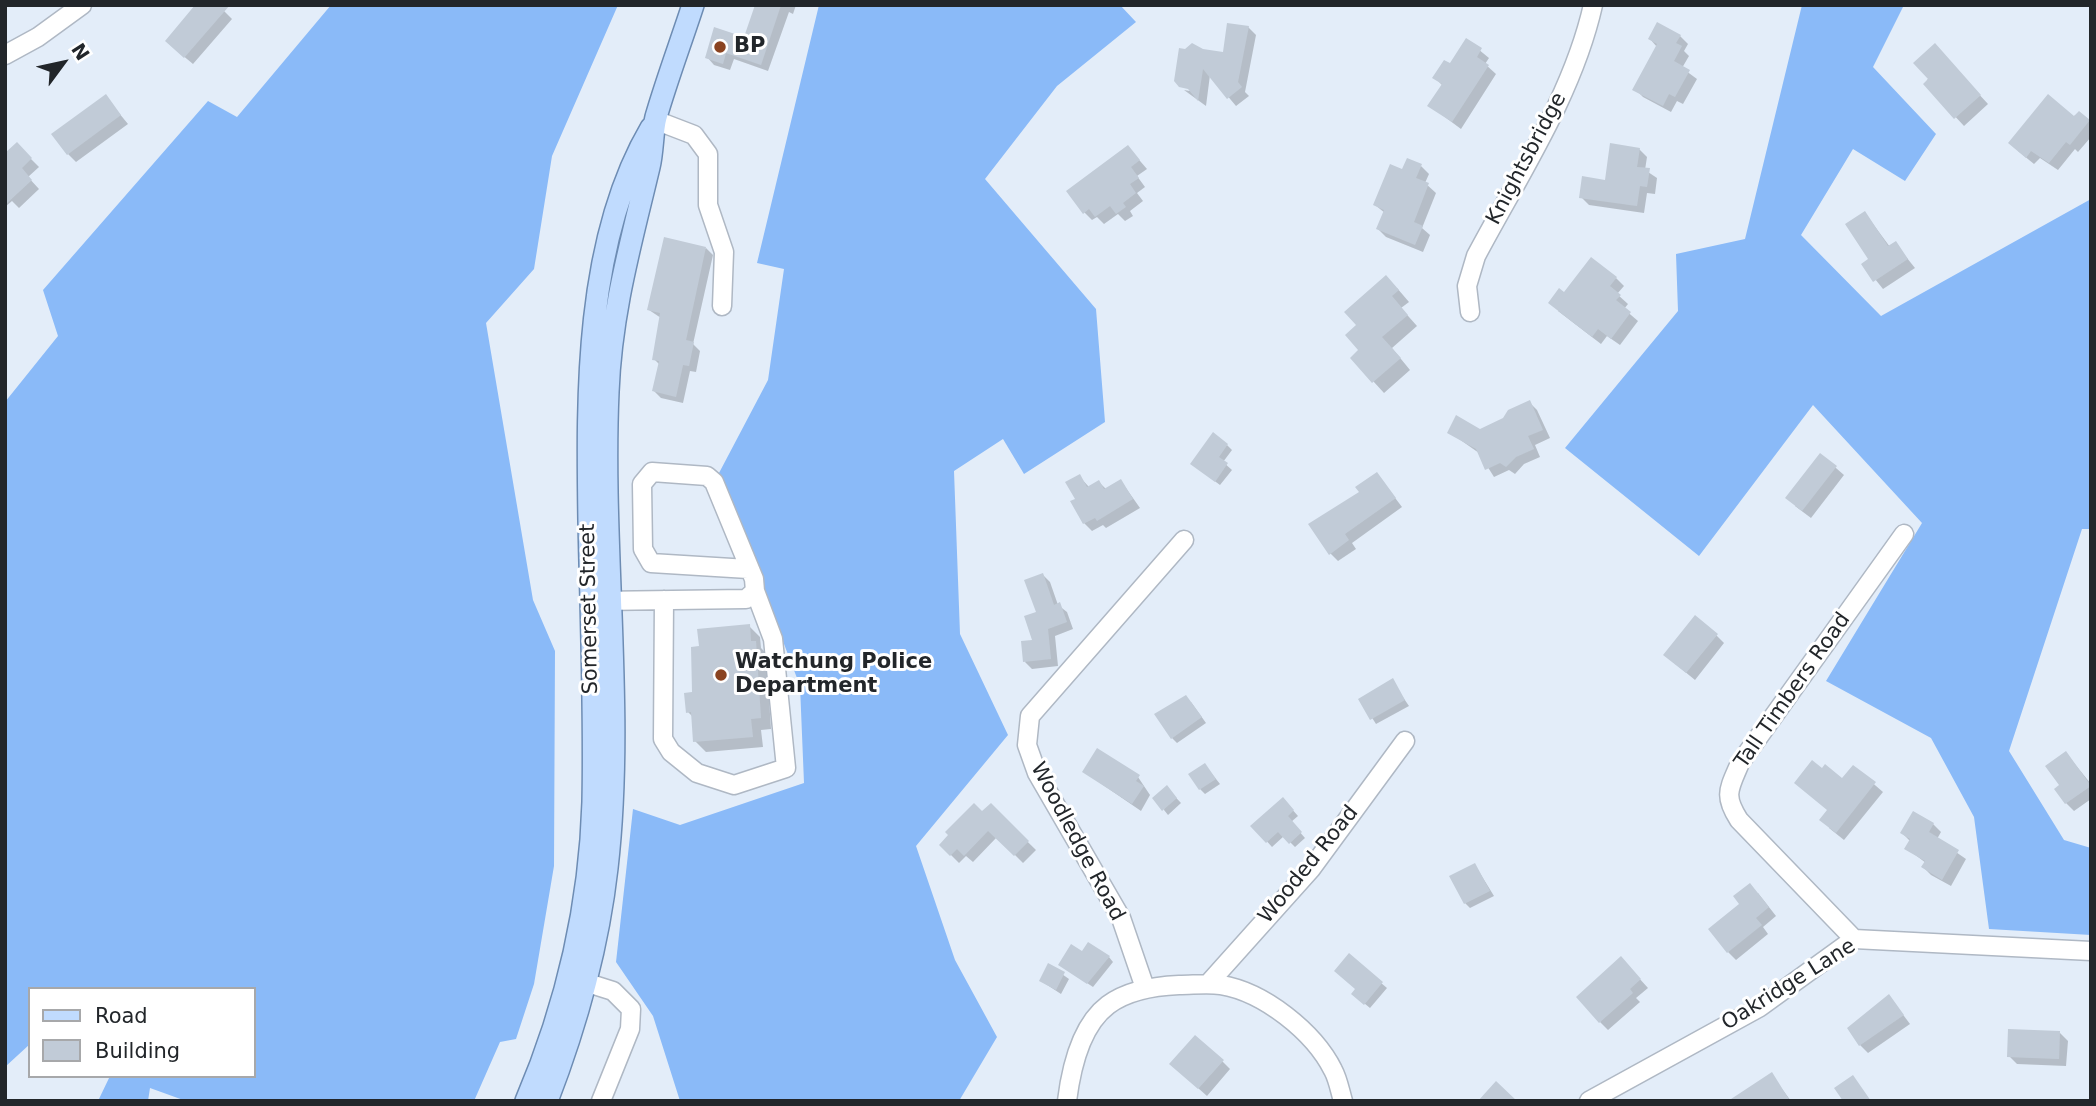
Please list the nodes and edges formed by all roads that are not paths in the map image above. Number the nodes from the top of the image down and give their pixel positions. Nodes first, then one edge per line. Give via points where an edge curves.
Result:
1 (82, 5) edge
2 (693, 5) edge
3 (1593, 5) edge
4 (5, 55) edge
5 (655, 120) junction
6 (722, 306) dead end
7 (1470, 312) dead end
8 (1904, 534) dead end
9 (1184, 540) dead end
10 (748, 569) junction
11 (755, 591) junction
12 (664, 600) junction
13 (600, 601) junction
14 (1405, 741) dead end
15 (1854, 939) junction
16 (2091, 951) edge
17 (577, 980) junction
18 (1208, 984) junction
19 (1145, 988) junction
20 (526, 1101) edge
21 (547, 1101) edge
22 (601, 1101) edge
23 (1067, 1101) edge
24 (1343, 1101) edge
25 (1589, 1101) edge

1 - 4 street
2 - 5 main road, Somerset Street
3 - 7 street, Knightsbridge via 1571,75 1476,256 1467,286
5 - 6 street via 694,135 708,154 708,205 724,252
5 - 13 main road, Somerset Street via 650,165 623,268 611,351
8 - 15 street, Tall Timbers Road via 1740,763 1728,791 1729,804 1739,820
9 - 19 street, Woodledge Road via 1030,716 1027,746 1037,773 1121,918
10 - 10 street via 714,482 707,476 652,472 646,477 642,484 643,549 651,563
10 - 11 street
11 - 12 street via 746,599
11 - 12 street via 773,639 786,768 734,785 697,773 679,761 663,738
12 - 13 street
13 - 17 main road, Somerset Street via 591,838
14 - 18 street, Wooded Road via 1311,869
15 - 16 street, Oakridge Lane
15 - 25 street, Oakridge Lane via 1760,1007
17 - 20 main road, Somerset Street
17 - 21 main road, Somerset Street via 563,1060
17 - 22 street via 613,991 631,1009 630,1029
18 - 19 street
18 - 24 street via 1245,993 1307,1035 1333,1070
19 - 23 street via 1119,998 1098,1014 1076,1053

